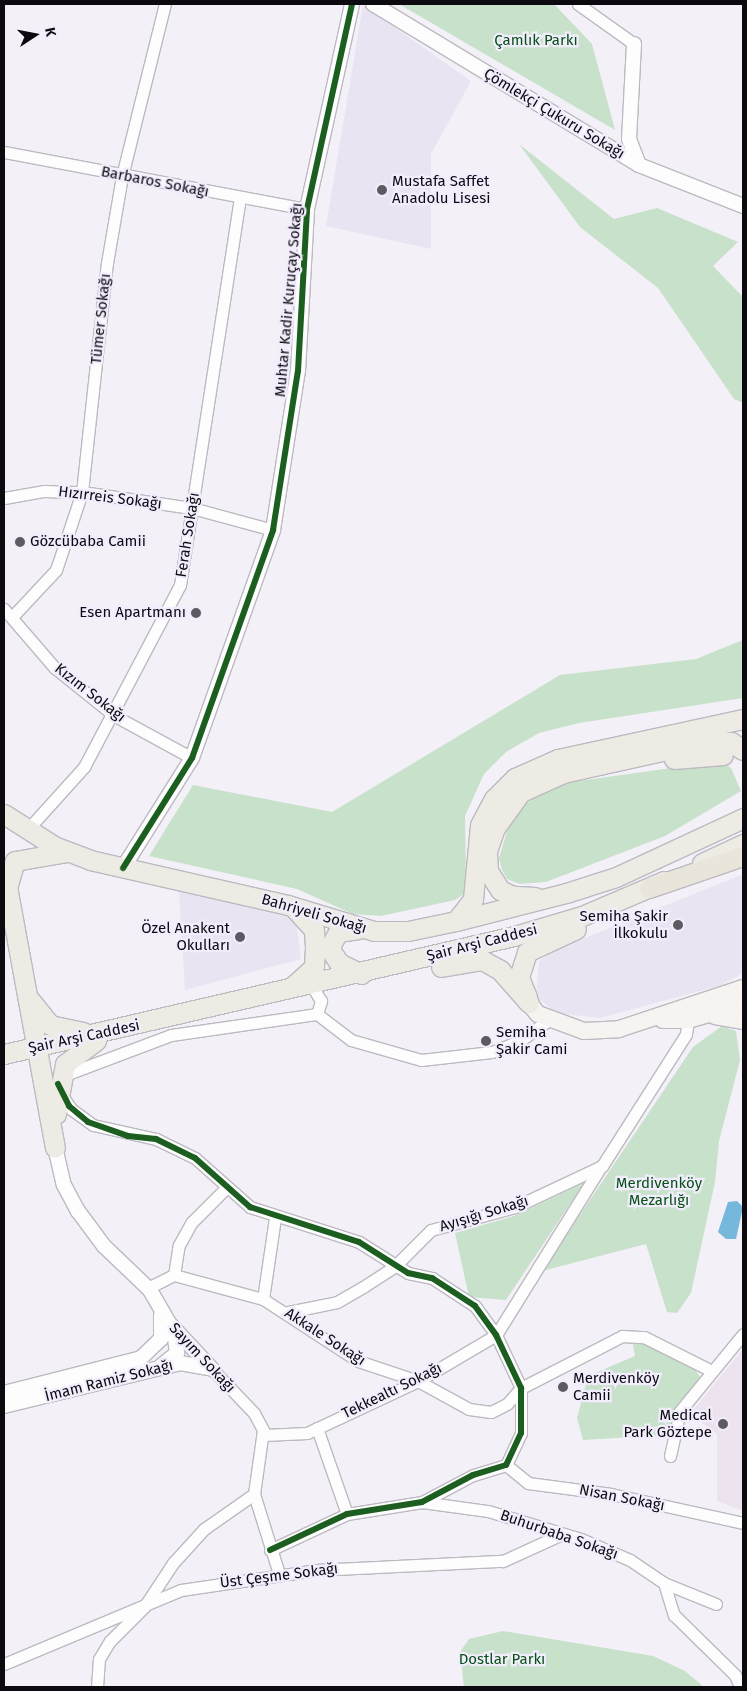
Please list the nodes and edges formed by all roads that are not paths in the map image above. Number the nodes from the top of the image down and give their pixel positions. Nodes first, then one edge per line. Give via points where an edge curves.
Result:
1 (164, 4) edge
2 (352, 4) edge
3 (373, 4) edge
4 (578, 4) edge
5 (634, 44) joint
6 (4, 152) edge
7 (639, 165) junction
8 (122, 176) junction
9 (240, 199) junction
10 (743, 206) edge
11 (307, 209) junction
12 (82, 492) junction
13 (4, 498) edge
14 (192, 508) junction
15 (273, 530) junction
16 (8, 613) edge
17 (115, 716) junction
18 (743, 719) edge
19 (743, 750) edge
20 (723, 754) dead end
21 (192, 758) junction
22 (563, 773) junction
23 (4, 814) edge
24 (742, 819) edge
25 (28, 829) junction
26 (743, 844) edge
27 (72, 852) junction
28 (743, 856) edge
29 (123, 868) junction
30 (6, 878) edge
31 (649, 888) junction
32 (566, 893) junction
33 (288, 905) junction
34 (456, 921) junction
35 (360, 929) junction
36 (354, 974) junction
37 (23, 976) junction
38 (301, 985) junction
39 (743, 988) edge
40 (529, 1003) junction
41 (743, 1004) edge
42 (317, 1014) junction
43 (712, 1015) junction
44 (551, 1018) junction
45 (656, 1020) junction
46 (743, 1021) edge
47 (687, 1027) junction
48 (110, 1033) junction
49 (36, 1048) junction
50 (4, 1054) edge
51 (59, 1082) junction
52 (55, 1147) junction
53 (602, 1166) junction
54 (227, 1187) junction
55 (275, 1218) junction
56 (395, 1266) junction
57 (174, 1275) junction
58 (148, 1288) junction
59 (263, 1299) junction
60 (158, 1305) junction
61 (288, 1312) junction
62 (172, 1328) junction
63 (743, 1334) edge
64 (496, 1335) junction
65 (152, 1370) junction
66 (213, 1370) junction
67 (710, 1370) junction
68 (418, 1381) junction
69 (520, 1388) junction
70 (4, 1393) edge
71 (4, 1406) edge
72 (317, 1428) junction
73 (264, 1435) junction
74 (670, 1456) dead end
75 (506, 1465) junction
76 (254, 1494) junction
77 (422, 1502) junction
78 (347, 1514) junction
79 (743, 1523) edge
80 (562, 1534) junction
81 (270, 1550) junction
82 (279, 1574) junction
83 (664, 1583) junction
84 (716, 1604) dead end
85 (144, 1607) junction
86 (4, 1664) edge
87 (97, 1687) edge
88 (740, 1687) edge

1 - 8 street, Tümer Sokağı
2 - 11 street, Muhtar Kadir Kuruçay Sokağı
3 - 7 street, Çömlekçi Çukuru Sokağı
4 - 5 street
5 - 7 street via 628,139
6 - 8 street, Barbaros Sokağı
7 - 10 street, Çömlekçi Çukuru Sokağı
8 - 9 street, Barbaros Sokağı
8 - 12 street, Tümer Sokağı via 107,263
9 - 11 street, Barbaros Sokağı
9 - 14 street, Ferah Sokağı
11 - 15 street, Muhtar Kadir Kuruçay Sokağı via 298,371
12 - 13 street, Hızırreis Sokağı via 44,491
12 - 14 street, Hızırreis Sokağı
12 - 16 street, Tümer Sokağı via 56,570
14 - 15 street, Hızırreis Sokağı
14 - 17 street, Ferah Sokağı via 180,585
15 - 21 street, Muhtar Kadir Kuruçay Sokağı
16 - 17 street, Kızım Sokağı via 55,668
17 - 21 street, Kızım Sokağı
17 - 25 street, Ferah Sokağı via 84,767
18 - 34 main road via 558,759 514,778 494,798 480,825 473,899
19 - 22 main road via 731,742 703,742
20 - 22 main road
21 - 29 street, Muhtar Kadir Kuruçay Sokağı
22 - 32 main road via 521,792 504,809 487,850 490,878 500,890 528,898
23 - 25 main road, Bahriyeli Sokağı
24 - 32 main road, Bahriyeli Sokağı via 616,877
25 - 27 main road, Bahriyeli Sokağı
26 - 31 main road
27 - 29 main road, Bahriyeli Sokağı
27 - 30 main road via 40,853 15,861
28 - 31 highway
29 - 33 main road, Bahriyeli Sokağı
30 - 37 main road
31 - 36 main road, Şair Arşi Caddesi via 514,936
31 - 40 main road via 596,921 527,952 519,977
32 - 34 main road, Bahriyeli Sokağı
33 - 35 main road, Bahriyeli Sokağı
33 - 38 main road via 305,915 314,930 314,966
34 - 35 main road, Bahriyeli Sokağı via 408,931
35 - 36 main road via 338,932 330,948 332,956
36 - 38 main road, Şair Arşi Caddesi
36 - 40 main road via 402,976 482,960 500,970
37 - 48 main road via 33,1008 50,1025 65,1031
37 - 49 main road, Sayım Sokağı
38 - 42 street via 320,1002
38 - 48 main road, Şair Arşi Caddesi
39 - 45 main road
40 - 44 main road via 538,1014
41 - 43 main road
42 - 44 street via 350,1040 421,1060 492,1052 521,1040
42 - 51 street, Şair Arşi Caddesi via 171,1035 91,1062
43 - 46 main road
43 - 47 main road
44 - 45 main road via 584,1031
45 - 47 main road
47 - 53 street
48 - 49 main road, Şair Arşi Caddesi
48 - 51 main road via 72,1055
49 - 50 main road, Şair Arşi Caddesi
49 - 52 main road, Sayım Sokağı
51 - 52 main road
51 - 54 street via 69,1106 83,1119 164,1142 195,1158
52 - 58 street, Sayım Sokağı via 64,1185 78,1211 104,1246
53 - 56 street, Ayışığı Sokağı via 515,1207 431,1230
53 - 64 street, Tekkealtı Sokağı
54 - 55 street via 250,1207
54 - 57 street via 192,1222 179,1245
55 - 56 street via 358,1242
55 - 59 street
56 - 61 street, Ayışığı Sokağı via 337,1302
56 - 64 street via 432,1278 475,1306
57 - 58 street
57 - 59 street, Akkale Sokağı
58 - 60 street, Sayım Sokağı
59 - 61 street, Akkale Sokağı
60 - 62 street, Sayım Sokağı
60 - 70 street, İmam Ramiz Sokağı via 163,1335 144,1356
61 - 68 street, Akkale Sokağı via 358,1361 380,1372
62 - 65 street via 177,1353
62 - 66 street, Sayım Sokağı
63 - 67 street
64 - 68 street, Tekkealtı Sokağı
64 - 69 street
65 - 66 street, İmam Ramiz Sokağı via 189,1363
65 - 71 street, İmam Ramiz Sokağı
66 - 73 street, Sayım Sokağı via 257,1417
67 - 69 street, Akkale Sokağı via 644,1337 622,1336
67 - 74 street via 680,1411
68 - 69 street, Akkale Sokağı via 469,1409 491,1412 507,1404
68 - 72 street, Tekkealtı Sokağı
69 - 75 street via 521,1433
72 - 73 street, Tekkealtı Sokağı via 299,1436
72 - 78 street
73 - 76 street
75 - 77 street via 473,1475
75 - 79 street, Nisan Sokağı via 528,1483 611,1494
76 - 81 street
76 - 85 street via 204,1529 173,1562
77 - 78 street
77 - 80 street, Buhurbaba Sokağı via 488,1511
78 - 81 street
80 - 82 street, Üst Çeşme Sokağı via 503,1561
80 - 83 street, Buhurbaba Sokağı via 630,1560
81 - 82 street
82 - 85 street, Üst Çeşme Sokağı via 181,1590
83 - 84 street, Buhurbaba Sokağı
83 - 88 street via 674,1615 735,1675
85 - 86 street, Üst Çeşme Sokağı
85 - 87 street via 110,1641 99,1659

